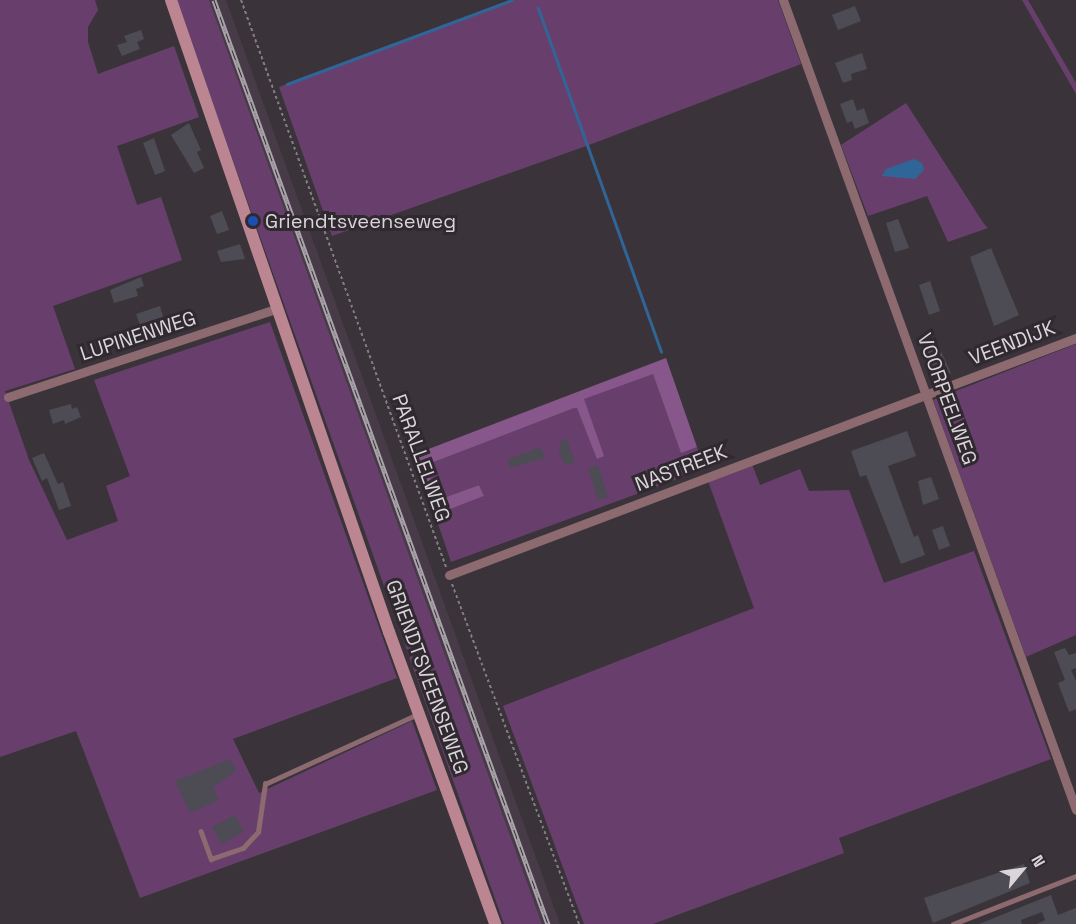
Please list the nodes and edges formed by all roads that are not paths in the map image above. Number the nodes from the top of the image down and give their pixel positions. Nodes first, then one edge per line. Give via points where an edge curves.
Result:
1 (171, 0) edge
2 (783, 0) edge
3 (278, 308) junction
4 (1076, 338) edge
5 (926, 394) junction
6 (8, 397) dead end
7 (449, 575) road end
8 (419, 714) junction
9 (1076, 810) edge
10 (201, 831) dead end
11 (1076, 876) edge
12 (495, 924) edge
13 (952, 924) edge

1 - 3 street, GRIENDTSVEENSEWEG
2 - 5 street, VOORPEELWEG
3 - 6 street, LUPINENWEG
3 - 8 street, GRIENDTSVEENSEWEG
4 - 5 street, VEENDIJK
5 - 7 street, NASTREEK
5 - 9 street, VOORPEELWEG
8 - 10 lane via 265,784 258,831 243,848 211,859
8 - 12 street, GRIENDTSVEENSEWEG
11 - 13 lane

